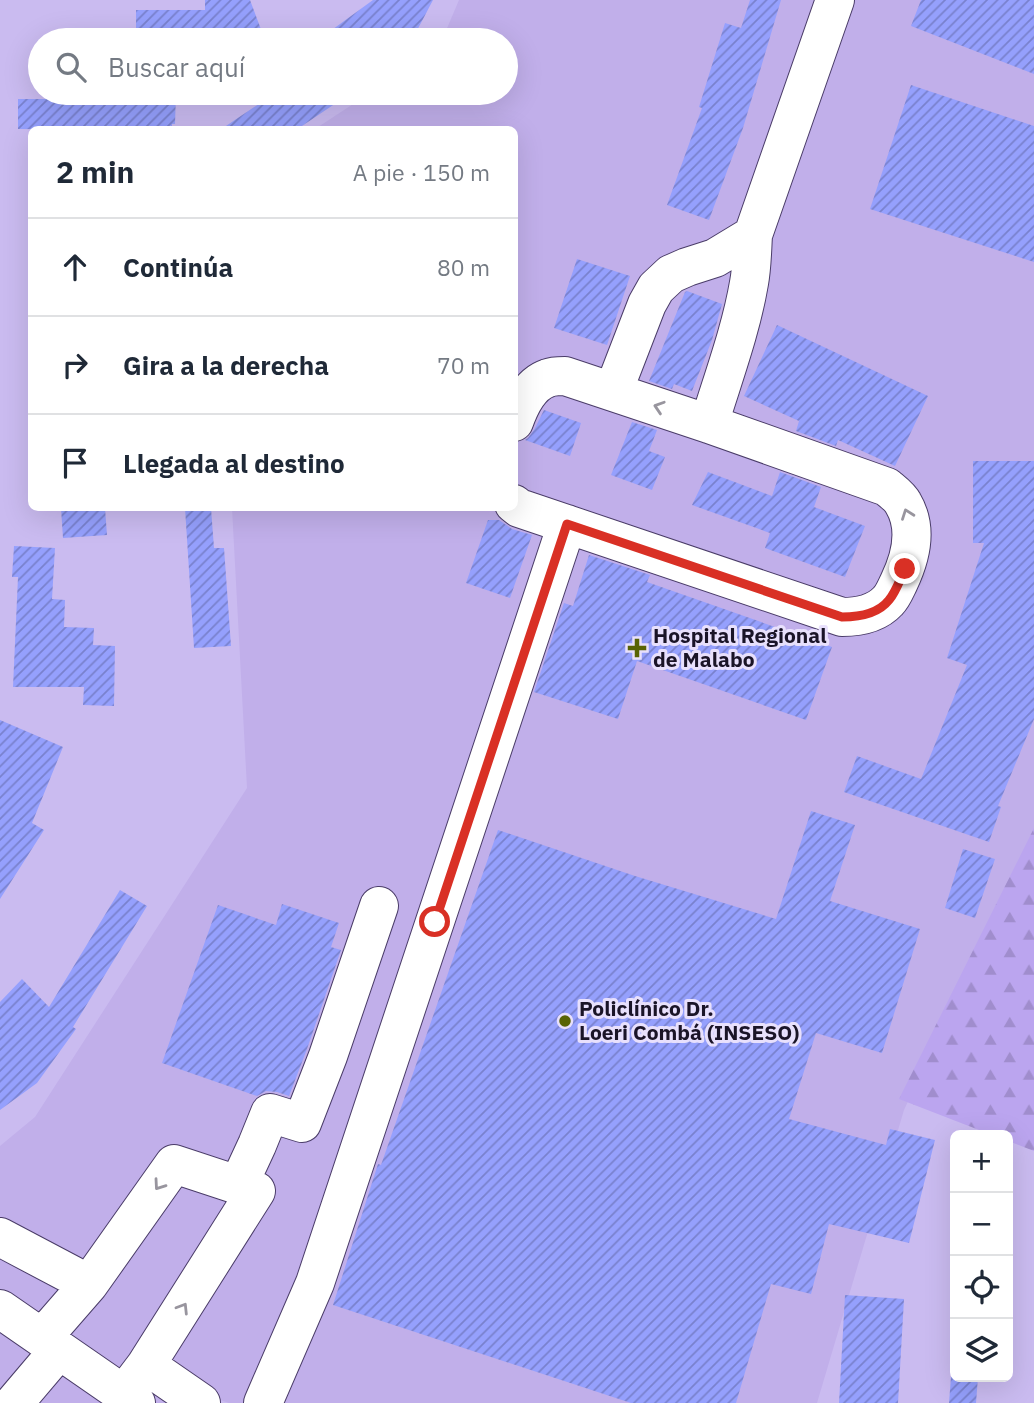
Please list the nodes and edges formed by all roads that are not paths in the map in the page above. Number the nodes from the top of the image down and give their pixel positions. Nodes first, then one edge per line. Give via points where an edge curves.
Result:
1 (835, 0) edge
2 (753, 235) junction
3 (613, 392) junction
4 (518, 412) edge
5 (709, 424) junction
6 (518, 507) edge
7 (567, 524) junction
8 (379, 906) dead end
9 (238, 1186) junction
10 (0, 1237) edge
11 (89, 1284) junction
12 (0, 1309) edge
13 (51, 1344) junction
14 (135, 1387) edge
15 (14, 1403) edge
16 (201, 1403) edge
17 (263, 1403) edge

1 - 2 lane
2 - 3 lane via 715,258 671,274 656,288
2 - 5 lane via 749,285
3 - 4 lane via 565,376 548,378 533,387
5 -> 3 lane
7 -> 5 lane via 842,617 858,617 890,600 905,569 912,539 911,520 902,500 887,487
6 - 7 lane
7 - 17 lane via 315,1283
8 - 9 lane via 302,1123 270,1113
9 -> 11 lane via 174,1164
14 -> 9 lane via 256,1191
10 - 11 lane
11 - 13 lane
12 - 13 lane
13 - 14 lane
13 - 15 lane
14 - 16 lane

